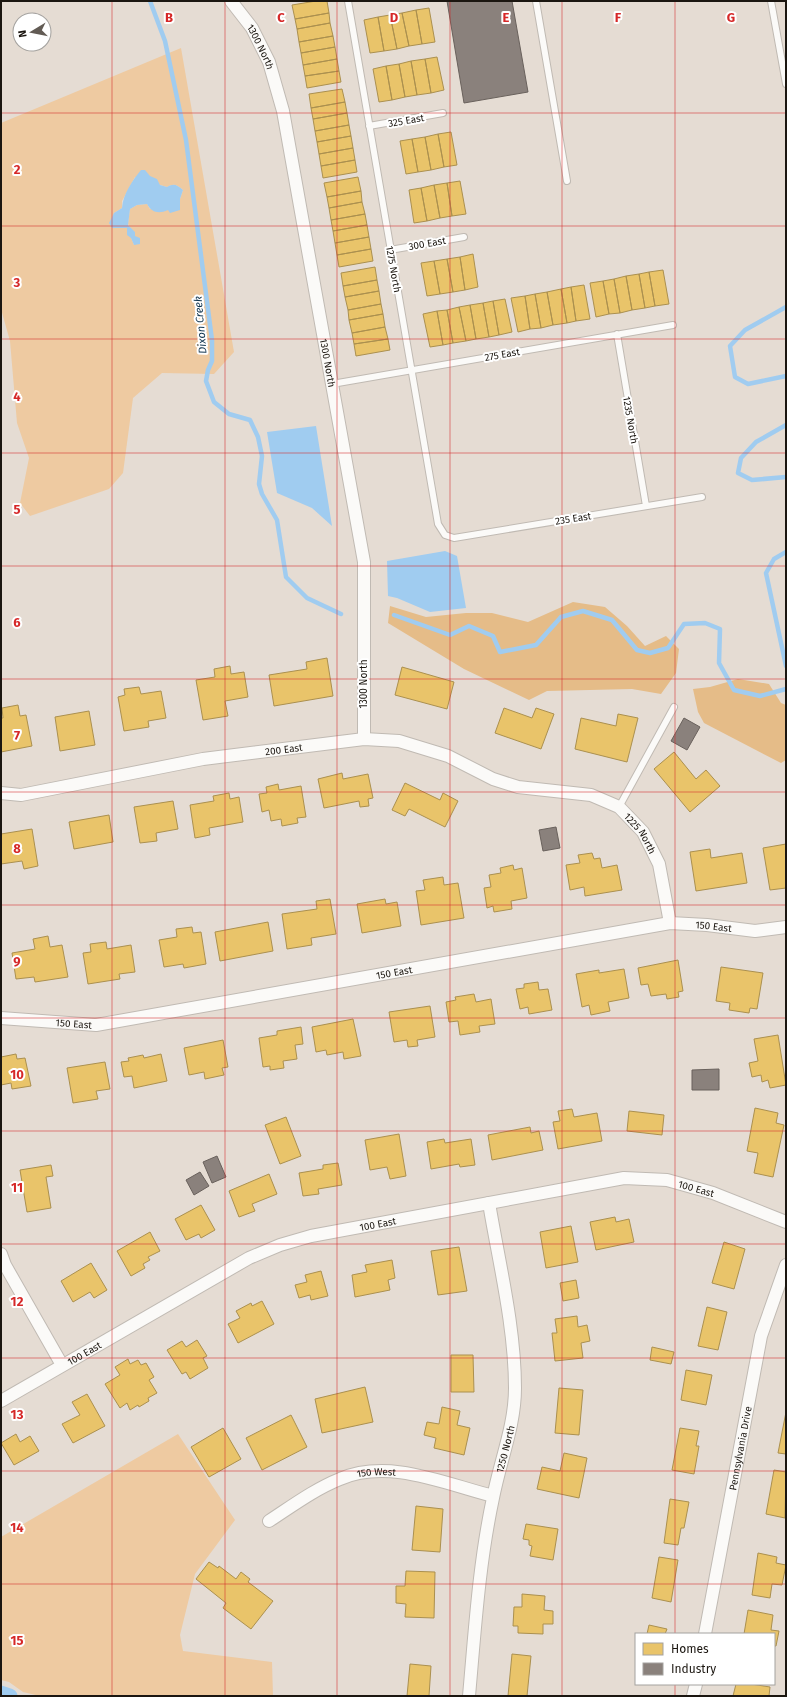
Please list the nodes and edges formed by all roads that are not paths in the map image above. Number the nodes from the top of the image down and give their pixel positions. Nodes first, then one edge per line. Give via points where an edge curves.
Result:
1 (230, 1) edge
2 (355, 1) edge
3 (536, 1) edge
4 (770, 1) edge
5 (348, 2) edge
6 (786, 84) edge
7 (443, 113) dead end
8 (369, 126) junction
9 (566, 181) dead end
10 (464, 237) dead end
11 (390, 250) junction
12 (673, 325) dead end
13 (617, 334) junction
14 (411, 370) junction
15 (332, 384) junction
16 (702, 497) dead end
17 (646, 506) junction
18 (444, 535) joint
19 (674, 707) dead end
20 (364, 739) junction
21 (560, 792) joint
22 (1, 793) edge
23 (619, 807) junction
24 (670, 923) junction
25 (786, 927) edge
26 (1, 1018) edge
27 (489, 1203) junction
28 (786, 1222) edge
29 (1, 1254) edge
30 (786, 1265) edge
31 (62, 1366) junction
32 (1, 1401) edge
33 (493, 1496) junction
34 (269, 1521) dead end
35 (705, 1633) edge
36 (696, 1685) edge
37 (469, 1696) edge
38 (693, 1696) edge

1 - 15 street, 1300 North via 252,28 269,62 283,111
2 - 5 lane
3 - 9 lane
4 - 6 lane
5 - 8 lane, 1275 North
7 - 8 lane, 325 East
8 - 11 lane, 1275 North
10 - 11 lane, 300 East
11 - 14 lane, 1275 North
12 - 13 lane, 275 East
13 - 14 lane, 275 East
13 - 17 lane, 1235 North
14 - 15 lane, 275 East
14 - 18 lane, 1275 North via 438,524
15 - 20 street, 1300 North via 364,562
16 - 17 lane, 235 East
17 - 18 lane, 235 East via 454,538
19 - 23 lane
20 - 21 street, 200 East via 399,741 448,756 493,779 518,787
20 - 22 street, 200 East via 203,759 21,795
21 - 23 street, 1225 North via 591,795
23 - 24 street, 1225 North via 643,832 659,864
24 - 25 street, 150 East via 755,931
24 - 26 street, 150 East via 96,1025
27 - 28 street, 100 East via 624,1178 667,1180 713,1193
27 - 31 street, 100 East via 311,1236 280,1245 249,1258
27 - 33 street, 1250 North via 512,1343 515,1389 511,1429
29 - 31 street
30 - 35 street, Pennsylvania Drive via 761,1336
31 - 32 street, 100 East
33 - 34 street, 150 West via 400,1472 369,1472 340,1479
33 - 37 street, 1250 North via 480,1568
36 - 38 street

